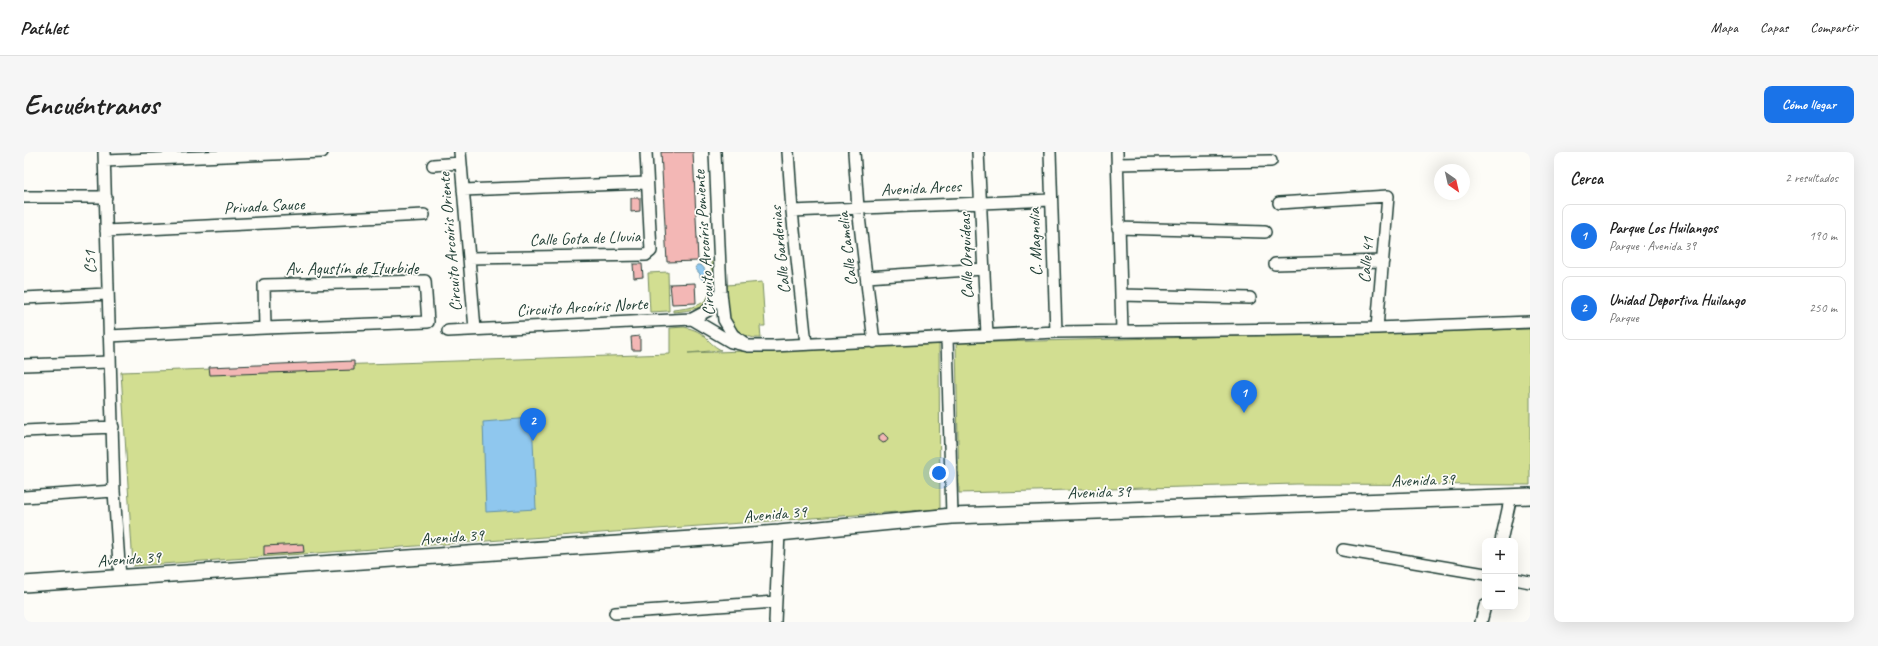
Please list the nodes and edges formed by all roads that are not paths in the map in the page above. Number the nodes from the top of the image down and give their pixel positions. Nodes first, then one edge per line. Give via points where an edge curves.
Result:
1 (322, 152) edge
2 (646, 152) edge
3 (715, 152) edge
4 (788, 152) edge
5 (854, 152) edge
6 (978, 152) edge
7 (1050, 152) edge
8 (1117, 152) edge
9 (104, 157) edge
10 (461, 157) edge
11 (1271, 161) dead end
12 (1117, 164) junction
13 (433, 165) dead end
14 (647, 183) junction
15 (463, 190) junction
16 (24, 197) edge
17 (106, 197) junction
18 (1051, 200) junction
19 (981, 202) junction
20 (1279, 203) dead end
21 (858, 208) junction
22 (792, 211) junction
23 (424, 215) dead end
24 (1118, 228) junction
25 (106, 231) junction
26 (1265, 232) dead end
27 (469, 258) junction
28 (1383, 260) junction
29 (1275, 264) dead end
30 (984, 269) junction
31 (867, 277) junction
32 (721, 292) junction
33 (108, 294) junction
34 (1121, 295) junction
35 (24, 298) edge
36 (1250, 298) dead end
37 (692, 319) junction
38 (1530, 322) edge
39 (265, 328) junction
40 (1377, 328) junction
41 (474, 329) junction
42 (448, 331) dead end
43 (1122, 331) junction
44 (1056, 332) junction
45 (987, 335) junction
46 (109, 336) junction
47 (947, 338) junction
48 (874, 342) junction
49 (806, 344) junction
50 (748, 346) junction
51 (110, 362) junction
52 (24, 365) edge
53 (113, 427) junction
54 (24, 430) edge
55 (114, 491) junction
56 (1511, 496) junction
57 (1530, 496) edge
58 (24, 497) edge
59 (952, 516) junction
60 (779, 533) junction
61 (1501, 538) edge
62 (1343, 550) dead end
63 (1482, 573) edge
64 (120, 578) junction
65 (1518, 580) edge
66 (1530, 582) edge
67 (24, 584) edge
68 (775, 602) junction
69 (1484, 610) edge
70 (615, 613) dead end
71 (775, 622) edge
72 (1481, 622) edge

1 - 9 street, C51
2 - 14 street, Calle Gota de Lluvia
3 - 32 street, Circuito Arcoíris Poniente
4 - 22 street, Calle Gardenias
5 - 21 street, Calle Camelia
6 - 19 street, Calle Orquídeas
7 - 18 street, C. Magnolia
8 - 12 street
9 - 17 street, C51
10 - 13 street
10 - 15 street, Circuito Arcoíris Oriente
11 - 12 street
12 - 24 street
14 - 15 street
14 - 27 street, Calle Gota de Lluvia via 651,252 646,255
15 - 27 street, Circuito Arcoíris Oriente
16 - 17 street
17 - 25 street, C51
18 - 19 street, Avenida Arces
18 - 44 street, C. Magnolia
19 - 21 street, Avenida Arces
19 - 30 street, Calle Orquídeas
20 - 28 street, Calle 41 via 1388,196
21 - 22 street, Avenida Arces
21 - 31 street, Calle Camelia
22 - 49 street, Calle Gardenias
23 - 25 street, Privada Sauce
24 - 26 street
24 - 34 street
25 - 33 street, C51
27 - 41 street, Circuito Arcoíris Oriente
28 - 29 street
28 - 40 street, Calle 41
30 - 31 street
30 - 45 street, Calle Orquídeas
31 - 48 street, Calle Camelia
32 - 37 street via 706,311
32 - 50 street, Circuito Arcoíris Poniente via 724,320 733,335
33 - 35 street
33 - 46 street, C51
34 - 36 street
34 - 43 street
37 - 41 street, Circuito Arcoíris Norte
37 - 50 street via 731,342
38 - 40 street
39 - 39 street, Av. Agustín de Iturbide via 264,285 425,282 428,322
39 - 46 street, Av. Agustín de Iturbide
40 - 43 street
41 - 42 street, Circuito Arcoíris Norte
43 - 44 street
44 - 45 street
45 - 47 street
46 - 51 street, C51
47 - 48 street
47 - 59 street
48 - 49 street
49 - 50 street
51 - 52 street
51 - 53 street, C51
53 - 54 street
53 - 55 street, C51
55 - 58 street
55 - 64 street, C51
56 - 57 street, Avenida 39
56 - 59 street, Avenida 39
56 - 61 street
59 - 60 street, Avenida 39
60 - 64 street, Avenida 39
60 - 68 street
62 - 63 street
64 - 67 street, Avenida 39
65 - 66 street
68 - 70 street
68 - 71 street
69 - 72 street

